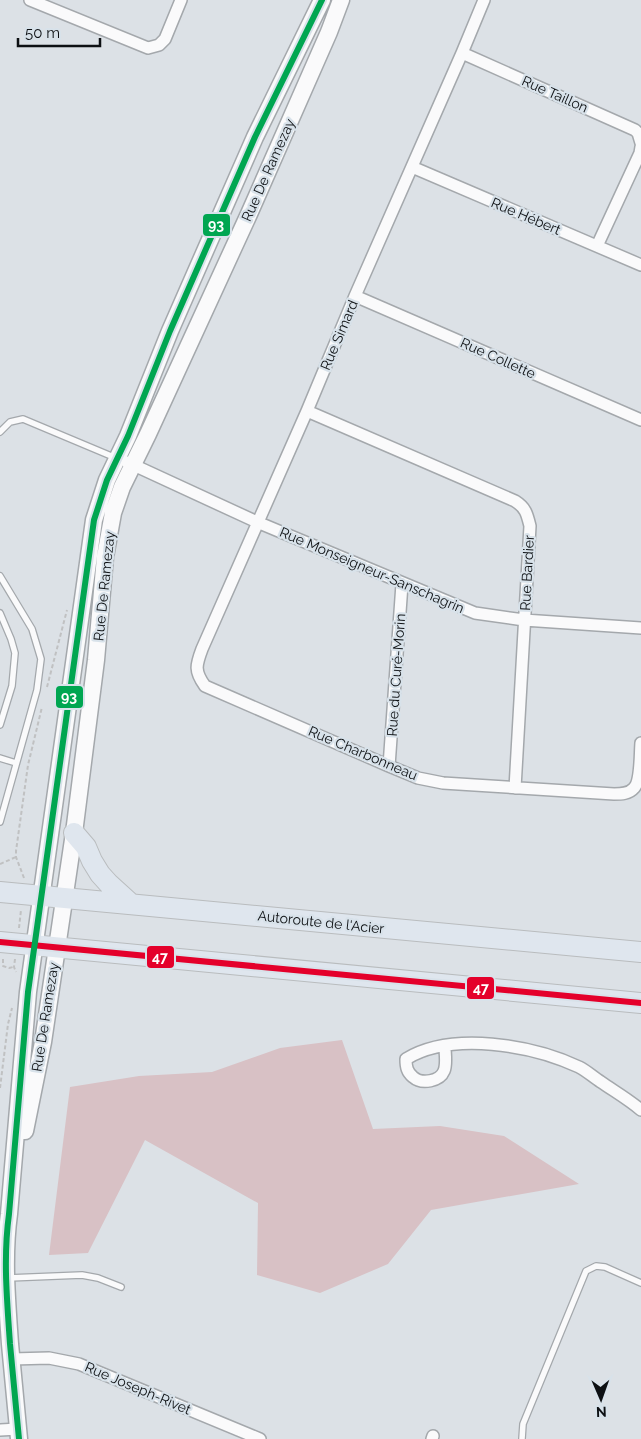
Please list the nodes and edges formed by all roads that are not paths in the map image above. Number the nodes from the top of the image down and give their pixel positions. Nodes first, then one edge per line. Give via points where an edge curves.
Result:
1 (30, 0) edge
2 (181, 0) edge
3 (322, 0) edge
4 (341, 0) edge
5 (484, 0) edge
6 (43, 2) edge
7 (462, 53) junction
8 (266, 118) junction
9 (288, 126) junction
10 (641, 143) edge
11 (641, 148) edge
12 (412, 168) junction
13 (597, 246) junction
14 (641, 265) edge
15 (192, 281) junction
16 (216, 288) junction
17 (355, 296) junction
18 (307, 411) junction
19 (641, 420) edge
20 (0, 432) edge
21 (118, 458) junction
22 (133, 465) junction
23 (257, 522) junction
24 (0, 576) edge
25 (402, 584) junction
26 (0, 613) edge
27 (524, 620) junction
28 (641, 628) edge
29 (197, 671) joint
30 (0, 725) edge
31 (641, 743) edge
32 (0, 758) edge
33 (16, 763) junction
34 (389, 766) junction
35 (515, 788) junction
36 (0, 822) edge
37 (74, 833) junction
38 (0, 892) edge
39 (42, 896) junction
40 (64, 898) junction
41 (131, 904) junction
42 (34, 945) junction
43 (56, 947) junction
44 (2, 951) edge
45 (641, 952) edge
46 (641, 1003) edge
47 (445, 1046) dead end
48 (641, 1110) edge
49 (9, 1214) junction
50 (6, 1278) junction
51 (641, 1283) edge
52 (121, 1287) dead end
53 (12, 1359) junction
54 (0, 1430) edge
55 (18, 1434) edge
56 (260, 1439) edge
57 (522, 1439) edge

1 - 6 street
2 - 6 street via 165,39 148,48
3 - 8 street, Rue De Ramezay
4 - 9 street, Rue De Ramezay
5 - 7 street, Rue Simard
7 - 10 street, Rue Taillon via 635,130
7 - 12 street, Rue Simard
8 - 9 street
8 - 15 street, Rue De Ramezay
9 - 16 street, Rue De Ramezay
11 - 13 street
12 - 13 street, Rue Hébert
12 - 17 street, Rue Simard
13 - 14 street, Rue Hébert
15 - 16 street
15 - 21 street, Rue De Ramezay
16 - 22 street, Rue De Ramezay
17 - 18 street, Rue Simard
17 - 19 street, Rue Collette
18 - 23 street, Rue Simard
18 - 27 street, Rue Bardier via 522,506 530,526
20 - 21 lane via 10,422 23,419
21 - 22 street, Rue Monseigneur-Sanschagrin
21 - 39 street, Rue De Ramezay via 94,520
22 - 23 street, Rue Monseigneur-Sanschagrin
22 - 37 street, Rue De Ramezay via 117,502 106,550
23 - 25 street, Rue Monseigneur-Sanschagrin
23 - 29 street, Rue Simard via 202,649
24 - 33 lane via 32,629 41,659 37,690
25 - 27 street, Rue Monseigneur-Sanschagrin via 475,613
25 - 34 street, Rue du Curé-Morin
26 - 30 lane via 15,653 12,686
27 - 28 street, Rue Monseigneur-Sanschagrin
27 - 35 street, Rue Bardier
29 - 34 street, Rue Charbonneau via 205,686
31 - 35 street, Rue Charbonneau via 639,780 626,793
32 - 33 lane
33 - 36 lane
34 - 35 street, Rue Charbonneau via 418,778 443,783
37 - 40 street, Rue De Ramezay
37 - 41 highway via 86,847 100,874
38 - 39 highway, Autoroute de l'Acier
39 - 40 highway, Autoroute de l'Acier
39 - 42 street, Rue De Ramezay
40 - 41 highway, Autoroute de l'Acier
40 - 43 street, Rue De Ramezay
41 - 45 highway, Autoroute de l'Acier
42 - 43 highway
42 - 44 highway
42 - 49 street, Rue De Ramezay
43 - 46 highway
43 - 49 street, Rue De Ramezay via 42,1042
47 - 48 street via 476,1042 536,1051 581,1068
49 - 50 street, Rue De Ramezay
50 - 52 lane via 82,1276
50 - 53 street, Rue De Ramezay
51 - 57 lane via 605,1267 596,1266 586,1271 523,1424
53 - 55 street, Rue De Ramezay
53 - 56 street, Rue Joseph-Rivet via 50,1358 79,1364
54 - 55 street

